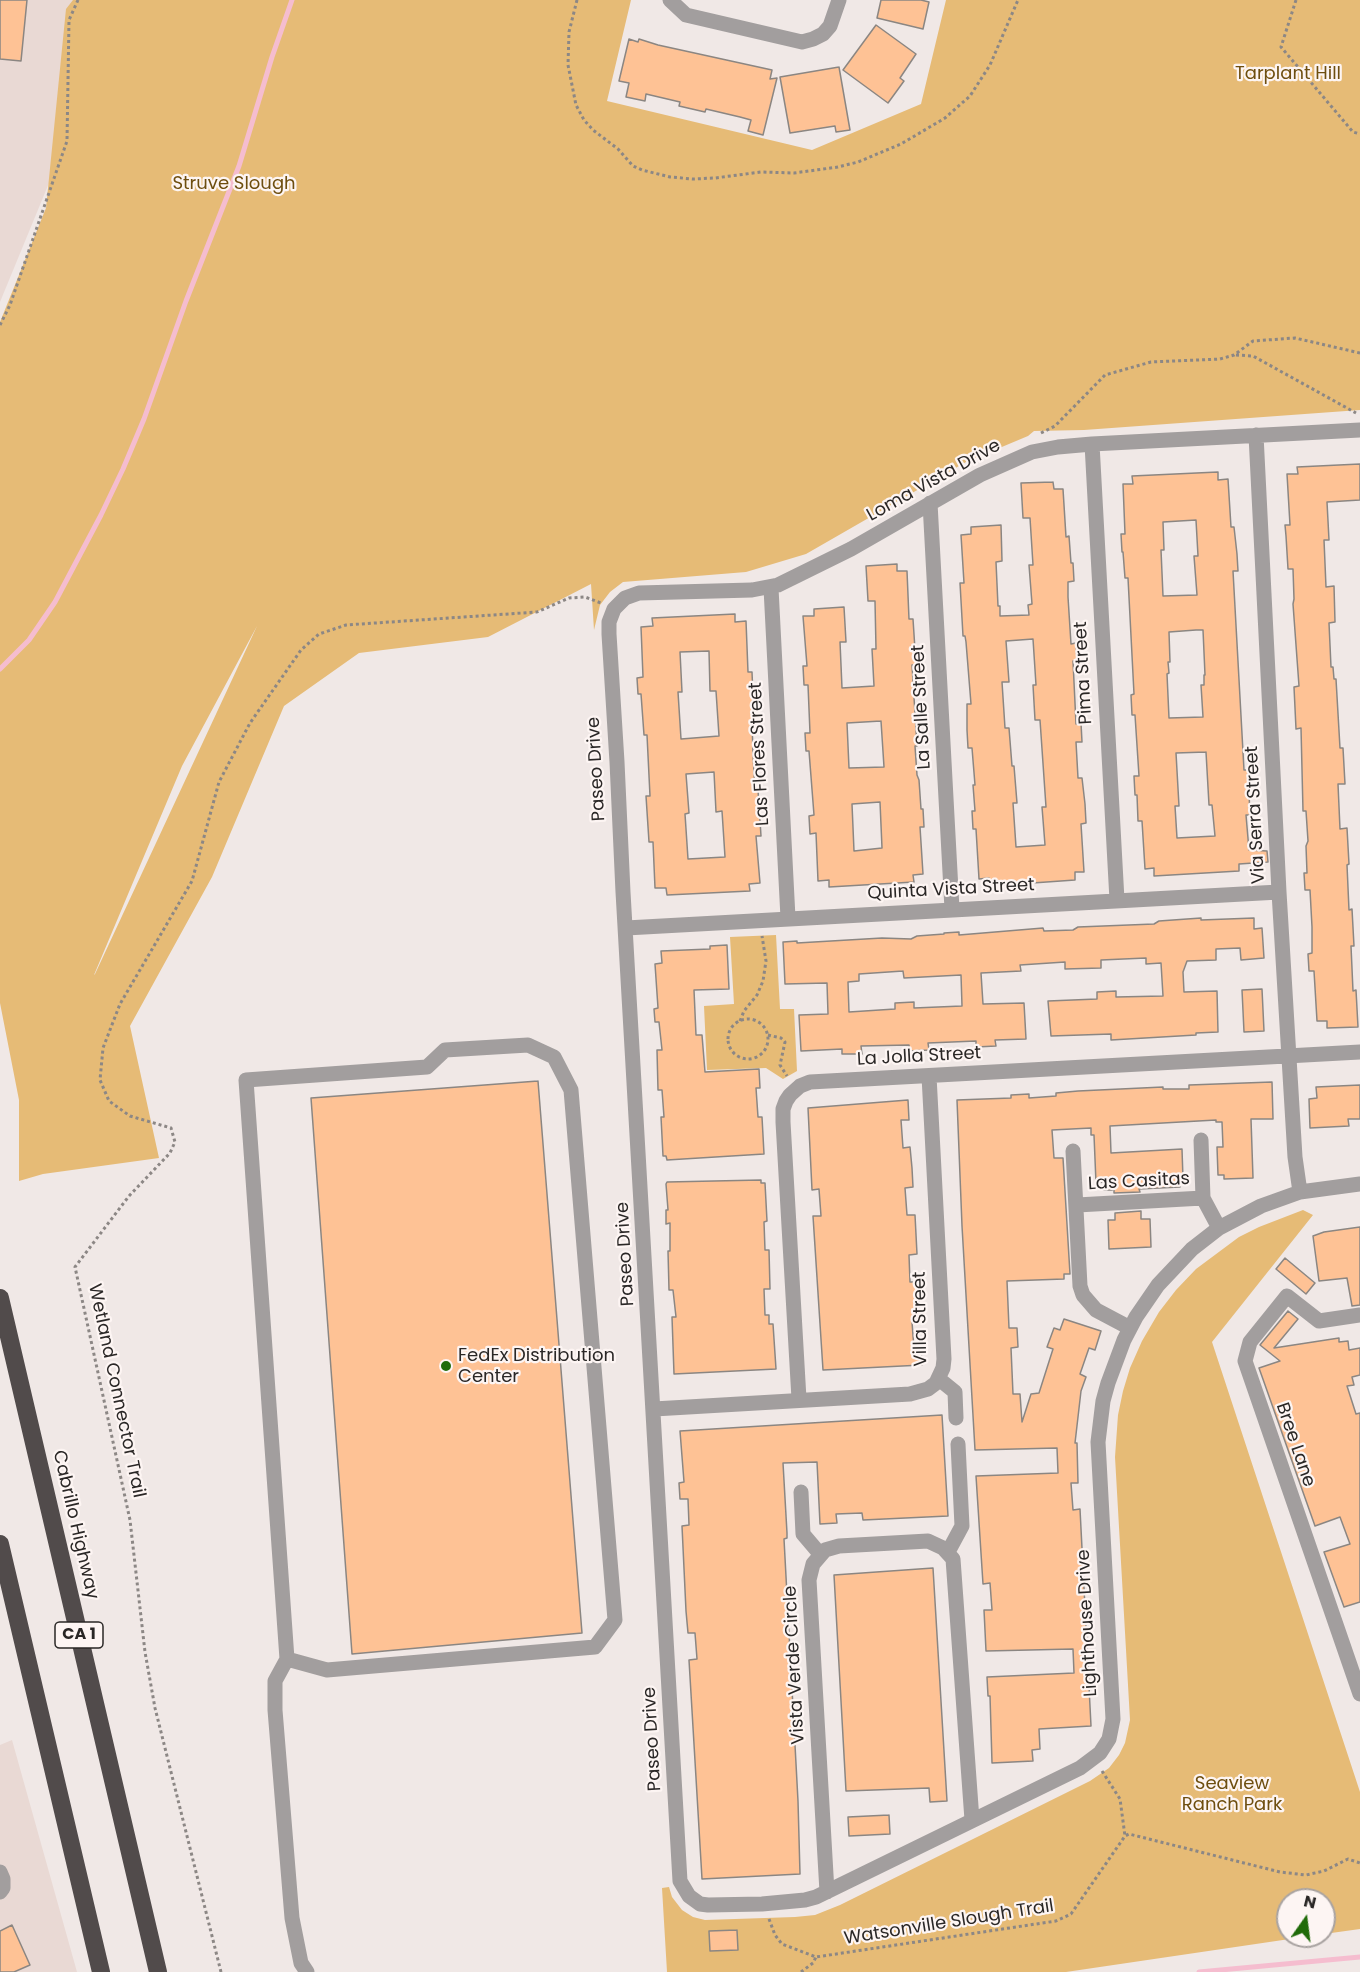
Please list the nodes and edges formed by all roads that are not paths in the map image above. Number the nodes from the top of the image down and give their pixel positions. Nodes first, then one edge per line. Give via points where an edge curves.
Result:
1 (670, 0) edge
2 (839, 0) edge
3 (1360, 429) edge
4 (1256, 435) junction
5 (1092, 444) junction
6 (930, 503) junction
7 (771, 588) junction
8 (614, 609) joint
9 (1279, 892) junction
10 (1117, 900) junction
11 (952, 909) junction
12 (788, 918) junction
13 (626, 928) junction
14 (1360, 1052) edge
15 (1289, 1056) junction
16 (929, 1076) junction
17 (1201, 1140) dead end
18 (1073, 1151) dead end
19 (1360, 1184) edge
20 (1300, 1192) junction
21 (1203, 1198) junction
22 (1077, 1205) junction
23 (1219, 1228) junction
24 (0, 1298) edge
25 (1360, 1315) edge
26 (1130, 1328) junction
27 (939, 1379) junction
28 (799, 1399) junction
29 (654, 1409) junction
30 (956, 1418) dead end
31 (957, 1444) dead end
32 (801, 1492) dead end
33 (0, 1544) edge
34 (948, 1552) junction
35 (820, 1554) junction
36 (287, 1659) junction
37 (1360, 1694) edge
38 (972, 1820) junction
39 (0, 1872) edge
40 (0, 1892) edge
41 (827, 1892) junction
42 (688, 1896) joint
43 (101, 1972) edge
44 (158, 1972) edge
45 (307, 1972) edge

1 - 2 street via 686,15 802,42 823,34
3 - 4 street, Loma Vista Drive
4 - 5 street, Loma Vista Drive
4 - 9 street, Via Serra Street
5 - 6 street, Loma Vista Drive via 1025,454
5 - 10 street, Pima Street
6 - 7 street, Loma Vista Drive via 851,549
6 - 11 street, La Salle Street
7 - 8 street, Loma Vista Drive via 639,593 625,598
7 - 12 street, Las Flores Street
8 - 13 street, Paseo Drive via 609,634
9 - 10 street, Quinta Vista Street
9 - 15 street, Via Serra Street
10 - 11 street, Quinta Vista Street
11 - 12 street, Quinta Vista Street
12 - 13 street, Quinta Vista Street
13 - 29 street, Paseo Drive
14 - 15 street, La Jolla Street
15 - 16 street, La Jolla Street
15 - 20 street, Via Serra Street
16 - 27 street, Villa Street via 944,1359
16 - 28 street, La Jolla Street via 810,1082 786,1101 783,1122
17 - 21 street
18 - 22 street
19 - 20 street, Lighthouse Drive
20 - 23 street, Lighthouse Drive via 1261,1206
21 - 22 street, Las Casitas
21 - 23 street
22 - 26 street via 1083,1295 1096,1310
23 - 26 street, Lighthouse Drive via 1168,1273
24 - 44 highway, Cabrillo Highway / CA 1
25 - 37 street, Bree Lane via 1319,1321 1287,1296 1250,1342 1245,1361
26 - 38 street, Lighthouse Drive via 1108,1383 1098,1442 1113,1719 1109,1739 1094,1759 1080,1768
27 - 28 street, Villa Street via 928,1389 910,1394
27 - 30 street via 955,1392
28 - 29 street, Villa Street
29 - 42 street, Paseo Drive via 680,1881
31 - 34 street via 962,1526
32 - 35 street via 803,1533
33 - 43 highway
34 - 35 street via 936,1544 920,1541 839,1546
34 - 38 street via 955,1567
35 - 41 street, Vista Verde Circle via 809,1580
36 - 36 street via 246,1080 427,1067 445,1050 528,1045 554,1057 571,1090 615,1620 595,1647 327,1670
36 - 45 street via 275,1681 275,1710 292,1918
38 - 41 street, Lighthouse Drive
39 - 40 street
41 - 42 street, Lighthouse Drive via 805,1900 762,1904 708,1905

